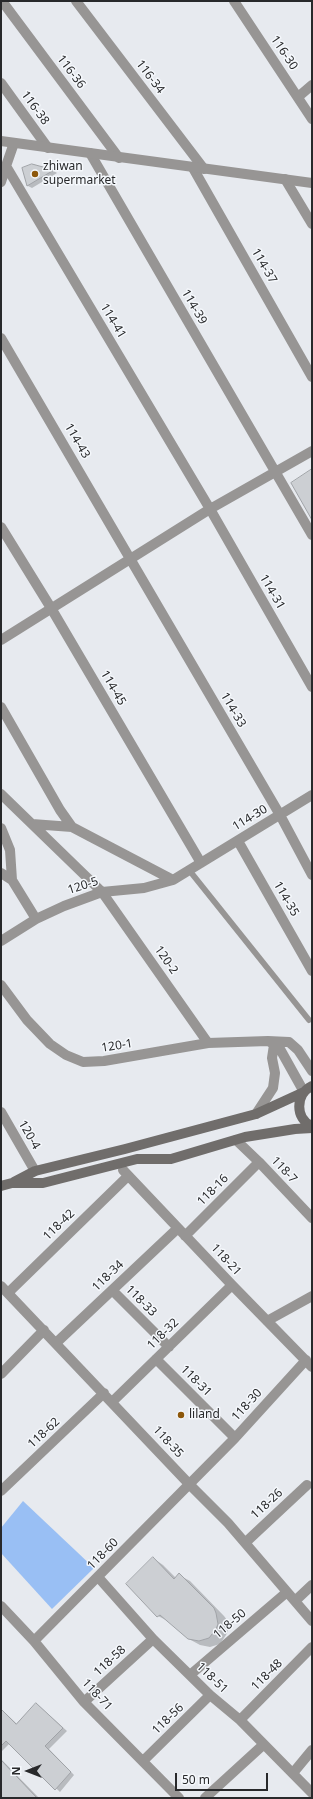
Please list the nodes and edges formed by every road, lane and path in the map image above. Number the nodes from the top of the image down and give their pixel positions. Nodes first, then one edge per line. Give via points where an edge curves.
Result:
1 (15, 1) edge
2 (76, 1) edge
3 (234, 1) edge
4 (4, 4) edge
5 (1, 83) edge
6 (312, 85) edge
7 (298, 97) junction
8 (312, 119) edge
9 (1, 141) edge
10 (14, 143) junction
11 (48, 148) junction
12 (90, 154) junction
13 (119, 158) junction
14 (6, 166) junction
15 (193, 168) junction
16 (204, 168) junction
17 (285, 179) junction
18 (1, 182) edge
19 (312, 183) edge
20 (312, 224) edge
21 (1, 338) edge
22 (312, 377) edge
23 (312, 451) edge
24 (275, 473) junction
25 (210, 509) junction
26 (1, 527) edge
27 (312, 535) edge
28 (131, 558) junction
29 (52, 608) junction
30 (1, 640) edge
31 (312, 688) edge
32 (1, 707) edge
33 (1, 794) edge
34 (312, 795) edge
35 (280, 815) junction
36 (32, 824) junction
37 (72, 827) junction
38 (1, 828) edge
39 (238, 841) junction
40 (201, 863) junction
41 (189, 870) junction
42 (1, 873) edge
43 (312, 875) edge
44 (12, 880) junction
45 (174, 880) junction
46 (102, 892) junction
47 (36, 919) junction
48 (1, 941) edge
49 (312, 971) edge
50 (1, 985) edge
51 (309, 1020) dead end
52 (208, 1043) junction
53 (271, 1043) junction
54 (312, 1071) edge
55 (308, 1089) edge
56 (1, 1112) edge
57 (256, 1114) junction
58 (312, 1127) edge
59 (236, 1140) junction
60 (151, 1142) junction
61 (154, 1159) junction
62 (259, 1162) junction
63 (35, 1171) junction
64 (126, 1173) joint
65 (12, 1183) junction
66 (1, 1186) edge
67 (312, 1218) edge
68 (178, 1228) junction
69 (186, 1236) junction
70 (232, 1285) junction
71 (4, 1289) edge
72 (112, 1290) junction
73 (312, 1296) edge
74 (267, 1321) junction
75 (44, 1330) junction
76 (56, 1343) junction
77 (169, 1347) junction
78 (156, 1359) junction
79 (309, 1364) edge
80 (1, 1374) edge
81 (104, 1394) junction
82 (112, 1402) junction
83 (235, 1438) junction
84 (307, 1484) dead end
85 (190, 1485) junction
86 (1, 1491) edge
87 (246, 1542) junction
88 (98, 1577) junction
89 (312, 1585) edge
90 (287, 1592) junction
91 (295, 1601) junction
92 (1, 1606) edge
93 (312, 1621) edge
94 (153, 1639) junction
95 (34, 1641) junction
96 (312, 1647) edge
97 (190, 1674) junction
98 (210, 1696) junction
99 (84, 1702) junction
100 (240, 1720) junction
101 (263, 1745) junction
102 (312, 1750) edge
103 (143, 1761) junction
104 (293, 1773) junction
105 (312, 1793) edge
106 (179, 1798) edge
107 (205, 1798) edge

1 - 4 street
2 - 16 street, 116-34
3 - 7 street, 116-30
4 - 13 street, 116-36
5 - 11 street, 116-38
6 - 7 street
7 - 8 street, 116-30
9 - 10 street
10 - 11 street
10 - 14 street
11 - 12 street
12 - 13 street
12 - 24 street, 114-39
13 - 15 street
14 - 18 street
14 - 25 street, 114-41
15 - 16 street
15 - 22 street, 114-37
16 - 17 street
17 - 19 street
17 - 20 street
21 - 28 street, 114-43
23 - 24 street
24 - 25 street
24 - 27 street, 114-39
25 - 28 street
25 - 31 street, 114-31
26 - 29 street, 114-45
28 - 29 street
28 - 35 street, 114-33
29 - 30 street
29 - 40 street, 114-45
32 - 37 street
33 - 36 street, 120-2
34 - 35 street, 114-30
35 - 39 street, 114-30
35 - 43 street, 114-33
36 - 37 street
36 - 46 street, 120-2
37 - 45 street
38 - 44 street via 10,850
39 - 40 street, 114-30
39 - 49 street, 114-35
40 - 41 street, 120-5
41 - 45 street, 120-5
41 - 51 lane
42 - 44 street
44 - 47 street
45 - 46 street, 120-5 via 144,888
46 - 47 street, 120-5
46 - 52 street, 120-2
47 - 48 street, 120-5
50 - 52 street, 120-1 via 27,1020 50,1044 83,1062 104,1061
52 - 53 street, 120-1
53 - 54 street, 120-1 via 289,1042 298,1050
53 - 55 street via 280,1049
53 - 57 street via 275,1073 273,1088
55 - 57 main road
55 - 58 main road via 300,1099 299,1107 300,1114
56 - 63 street, 120-4
57 - 60 main road
58 - 59 main road
59 - 61 main road via 171,1159
59 - 62 street, 118-7
60 - 61 main road
60 - 63 main road
61 - 65 main road via 137,1159 43,1183
62 - 67 street, 118-7
62 - 69 street, 118-16
63 - 65 main road
64 - 68 street, 118-21
64 - 71 street, 118-42
65 - 66 main road
68 - 69 street, 118-21
68 - 72 street, 118-34
69 - 70 street, 118-21
70 - 74 street, 118-21
70 - 77 street, 118-32
71 - 75 street, 118-35
72 - 76 street, 118-34
72 - 77 street, 118-33
73 - 74 street
74 - 79 street, 118-21
75 - 76 street, 118-35
75 - 80 street
76 - 81 street, 118-35
77 - 78 street, 118-32
78 - 82 street, 118-32
78 - 83 street, 118-31
79 - 83 street, 118-30
81 - 82 street, 118-35
81 - 86 street, 118-62
82 - 85 street, 118-35
83 - 85 street, 118-30
84 - 87 street, 118-26
85 - 87 street, 118-35
85 - 88 street, 118-60
87 - 90 street, 118-35
88 - 94 street, 118-51
88 - 95 street, 118-60
89 - 91 street
90 - 91 street, 118-35
90 - 97 street, 118-50
91 - 93 street, 118-35
92 - 95 street, 118-71
94 - 97 street, 118-51
94 - 99 street, 118-58
95 - 99 street, 118-71
96 - 100 street, 118-48
97 - 98 street, 118-51
98 - 100 street, 118-51
98 - 103 street, 118-56
99 - 103 street, 118-71
100 - 101 street, 118-51
101 - 104 street, 118-51
101 - 107 street
102 - 104 street
103 - 106 street, 118-71
104 - 105 street, 118-51

